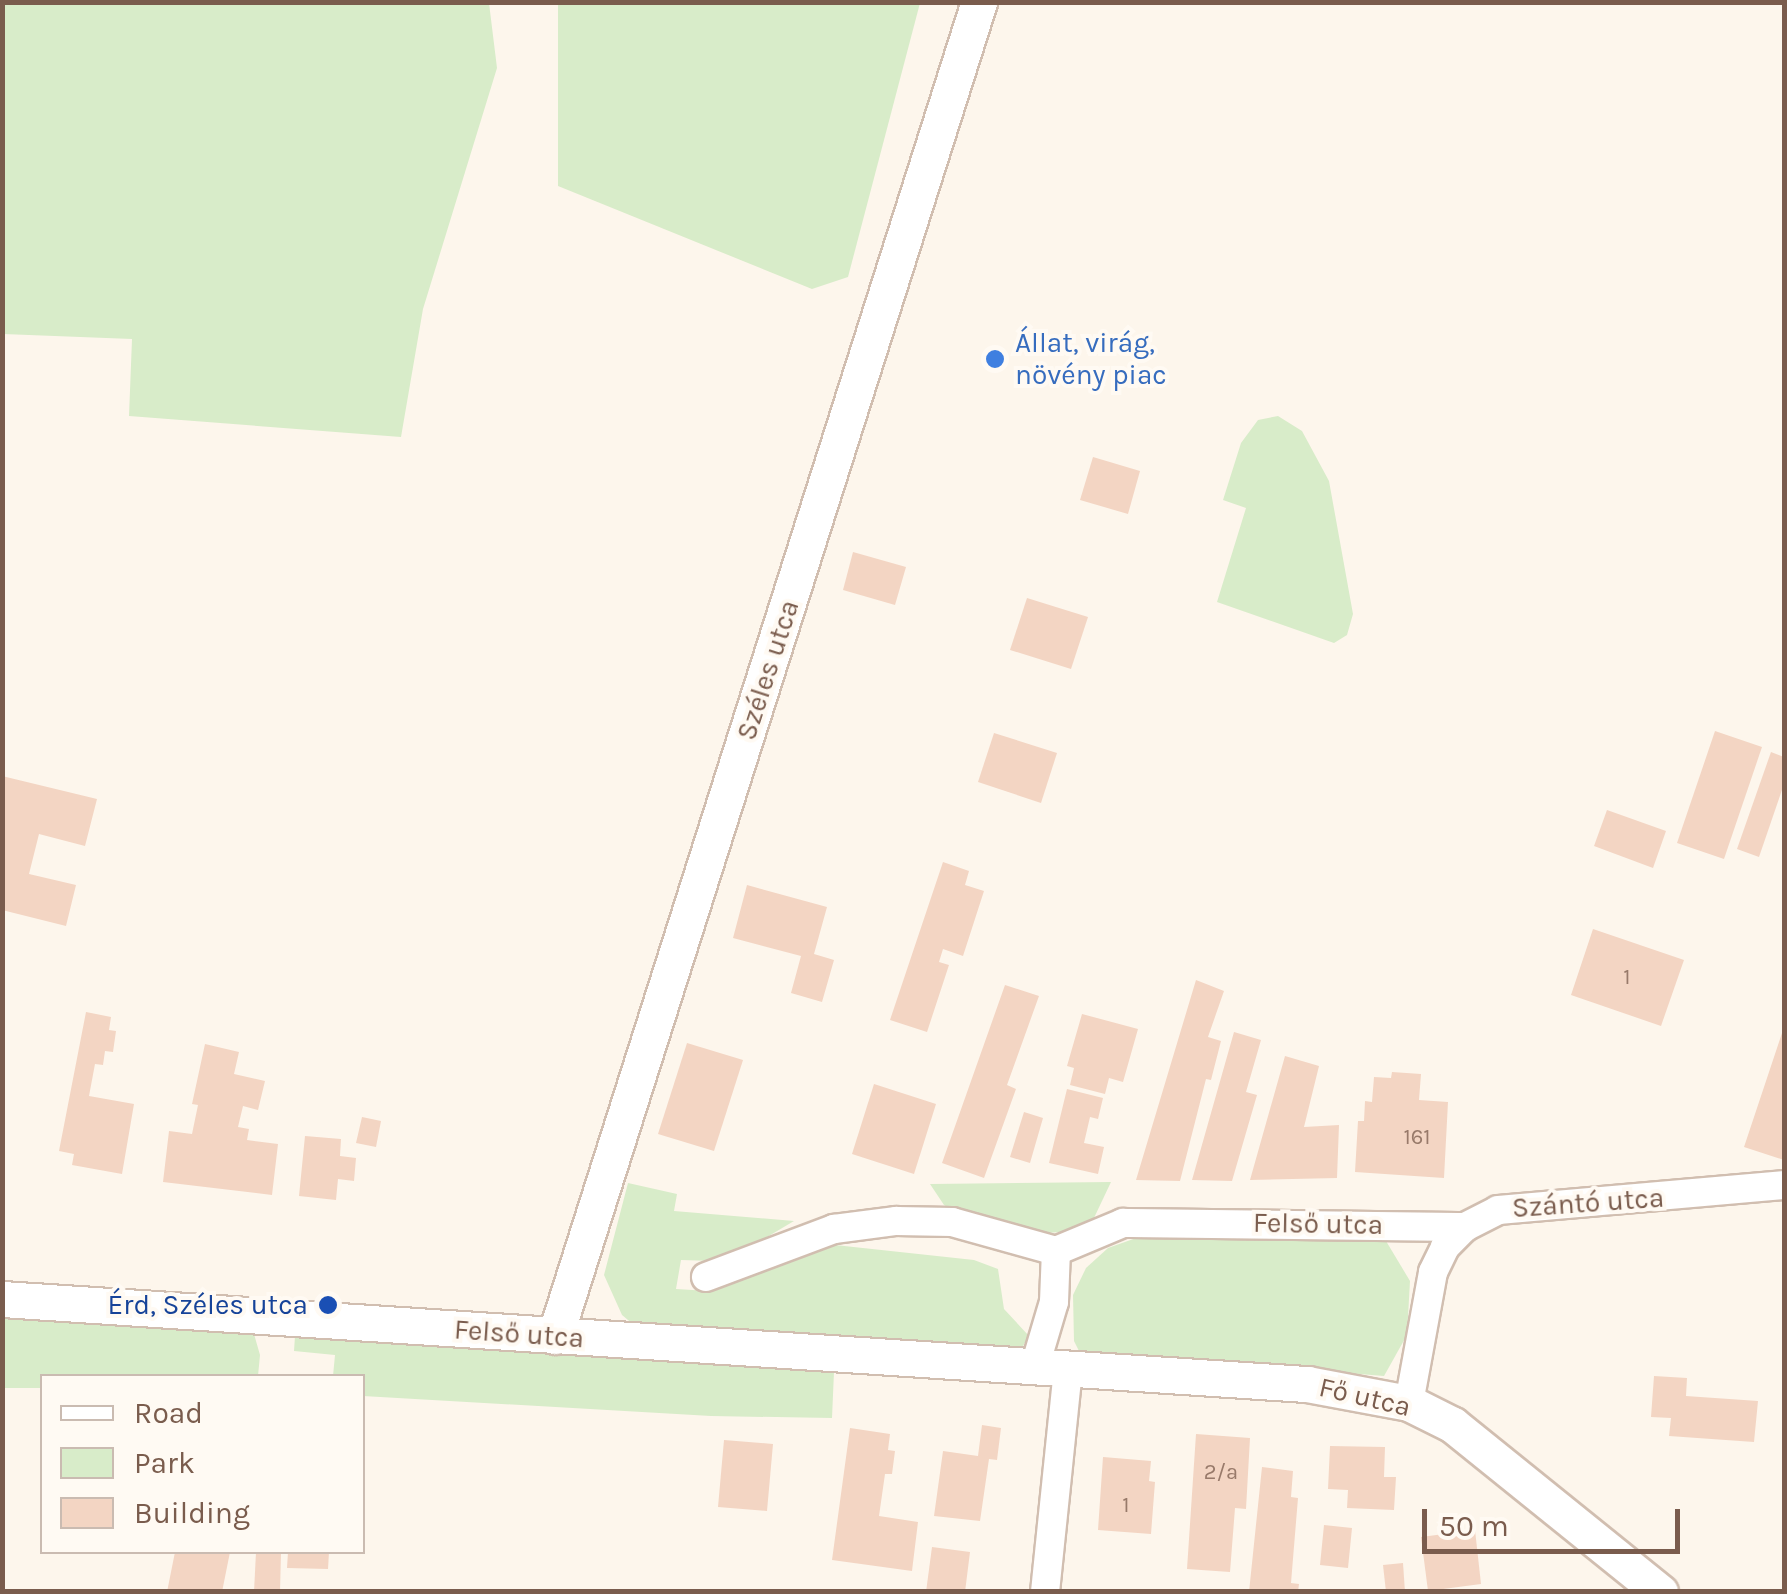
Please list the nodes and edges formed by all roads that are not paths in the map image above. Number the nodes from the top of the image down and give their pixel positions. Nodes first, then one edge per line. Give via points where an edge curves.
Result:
1 (979, 2) edge
2 (1784, 1185) edge
3 (1465, 1227) junction
4 (1056, 1251) junction
5 (706, 1277) dead end
6 (2, 1299) edge
7 (555, 1336) junction
8 (1052, 1367) junction
9 (1409, 1403) junction
10 (1045, 1592) edge
11 (1660, 1592) edge

1 - 7 street, Széles utca
2 - 3 street, Szántó utca via 1498,1210
3 - 4 street, Felső utca via 1139,1222
3 - 9 street via 1432,1272
4 - 5 street via 952,1222 896,1221 834,1230
4 - 8 street
6 - 7 street, Felső utca
7 - 8 street, Felső utca
8 - 9 street, Fő utca via 1306,1384
8 - 10 street
9 - 11 street, Fő utca via 1492,1453

